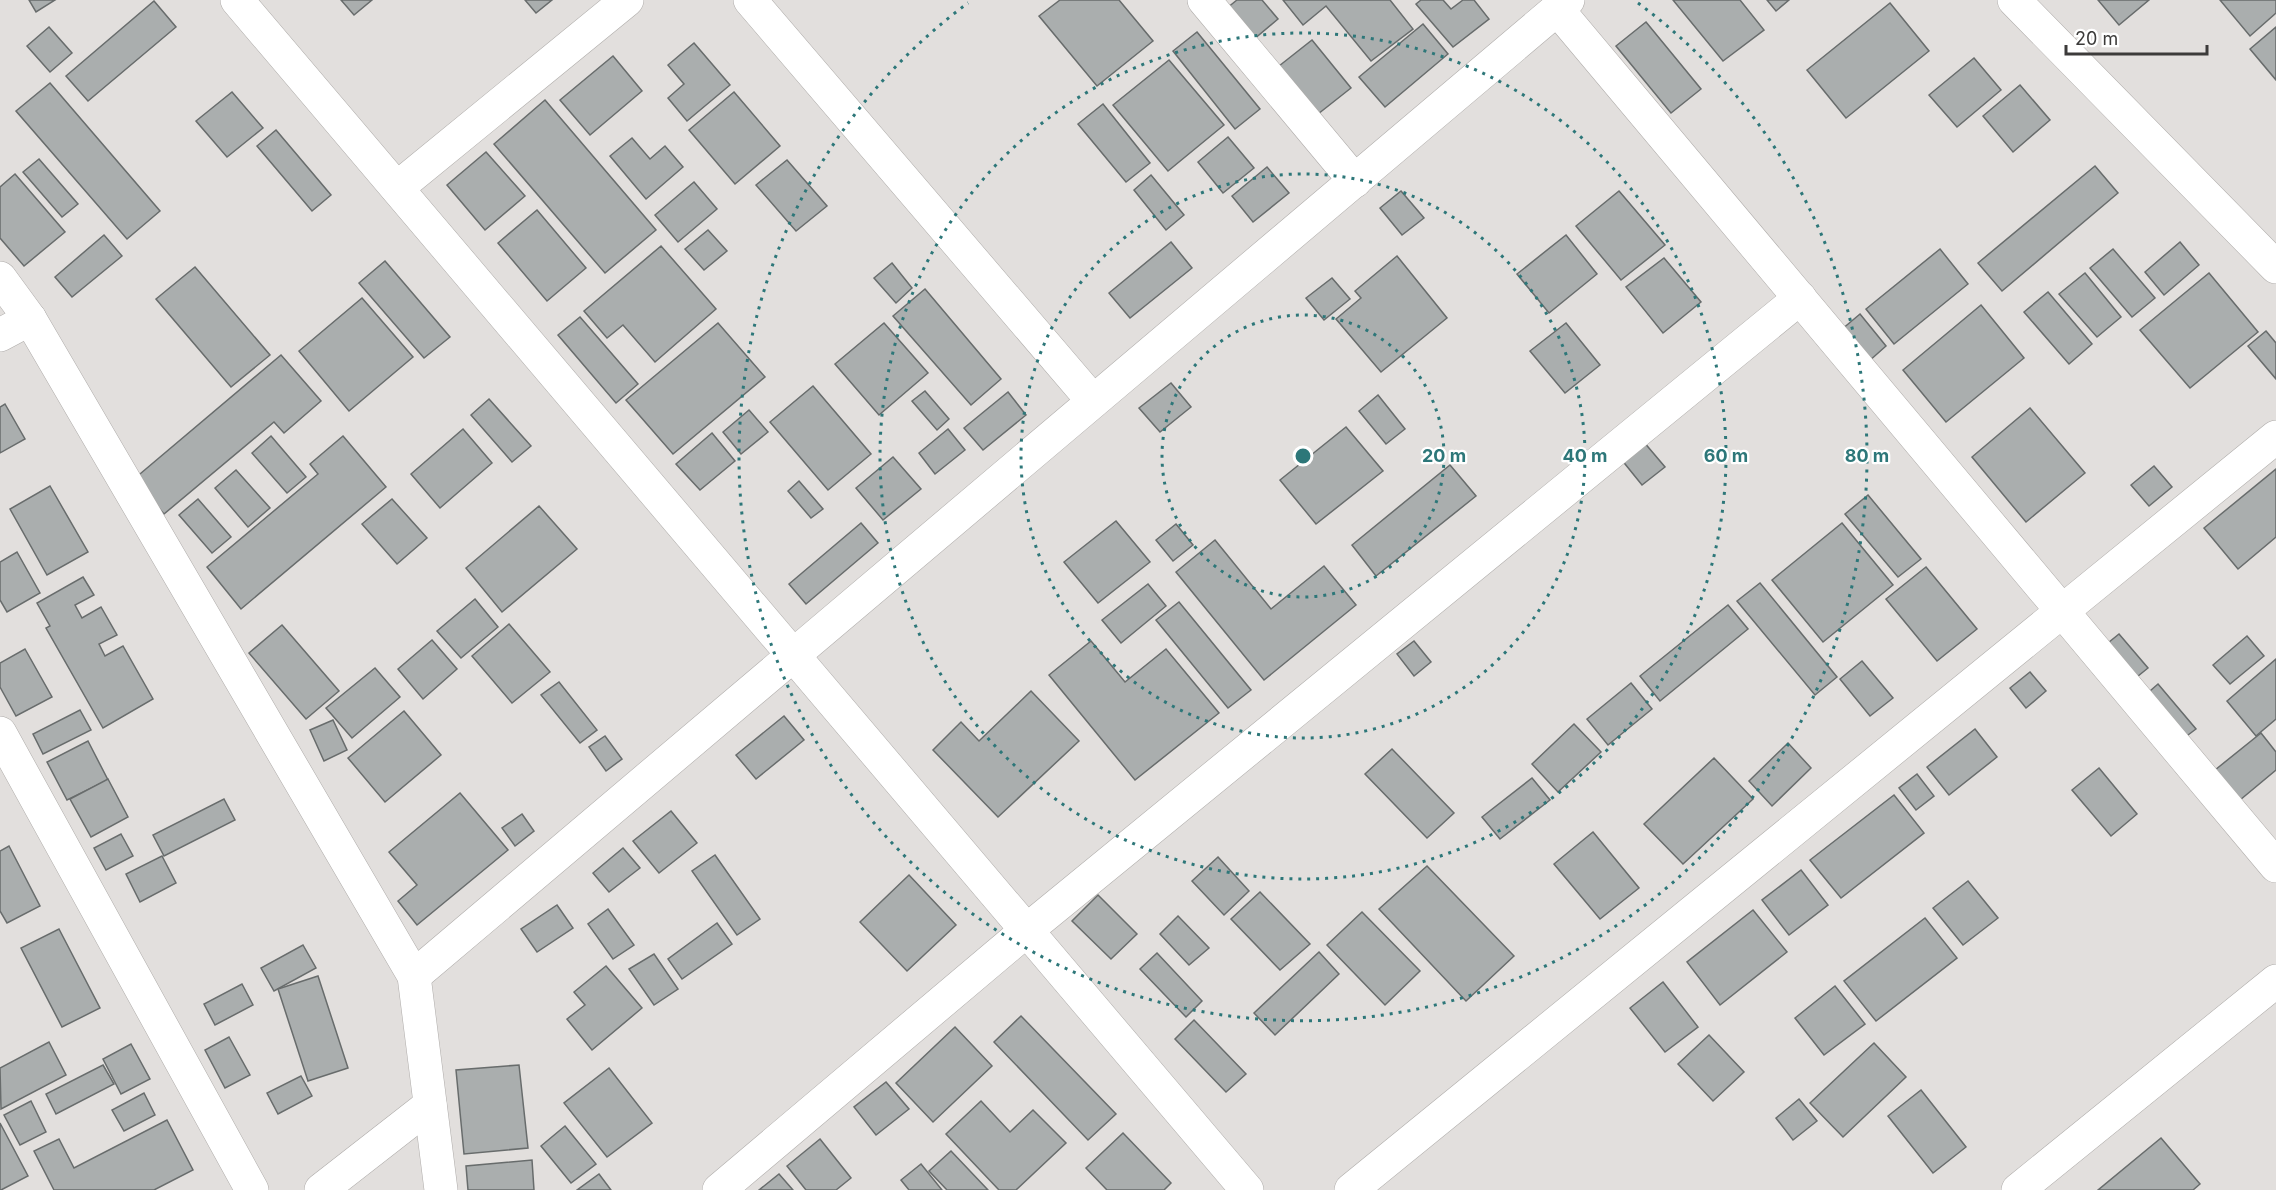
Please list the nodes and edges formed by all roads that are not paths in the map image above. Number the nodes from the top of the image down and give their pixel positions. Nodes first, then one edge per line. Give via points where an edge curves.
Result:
1 (237, 0) edge
2 (627, 0) edge
3 (750, 0) edge
4 (1204, 0) edge
5 (2014, 0) edge
6 (1563, 5) edge
7 (1355, 181) junction
8 (397, 188) junction
9 (2276, 267) edge
10 (0, 278) edge
11 (1800, 298) junction
12 (30, 320) junction
13 (0, 335) edge
14 (1093, 401) junction
15 (2276, 437) edge
16 (2062, 610) junction
17 (793, 655) junction
18 (0, 734) edge
19 (2276, 866) edge
20 (1027, 930) junction
21 (414, 976) junction
22 (2276, 981) edge
23 (430, 1105) junction
24 (252, 1190) edge
25 (321, 1190) edge
26 (441, 1190) edge
27 (719, 1190) edge
28 (1247, 1190) edge
29 (1351, 1190) edge
30 (2018, 1190) edge

1 - 8 street
2 - 8 street
3 - 14 street
4 - 7 street
5 - 9 street
6 - 7 street
6 - 11 street
7 - 14 street
8 - 17 street
10 - 12 street
11 - 16 street
11 - 20 street
12 - 13 street
12 - 21 street
14 - 17 street
15 - 16 street
16 - 19 street
16 - 29 street
17 - 20 street
17 - 21 street
18 - 24 street
20 - 27 street
20 - 28 street
21 - 23 street
22 - 30 street
23 - 25 street
23 - 26 street

